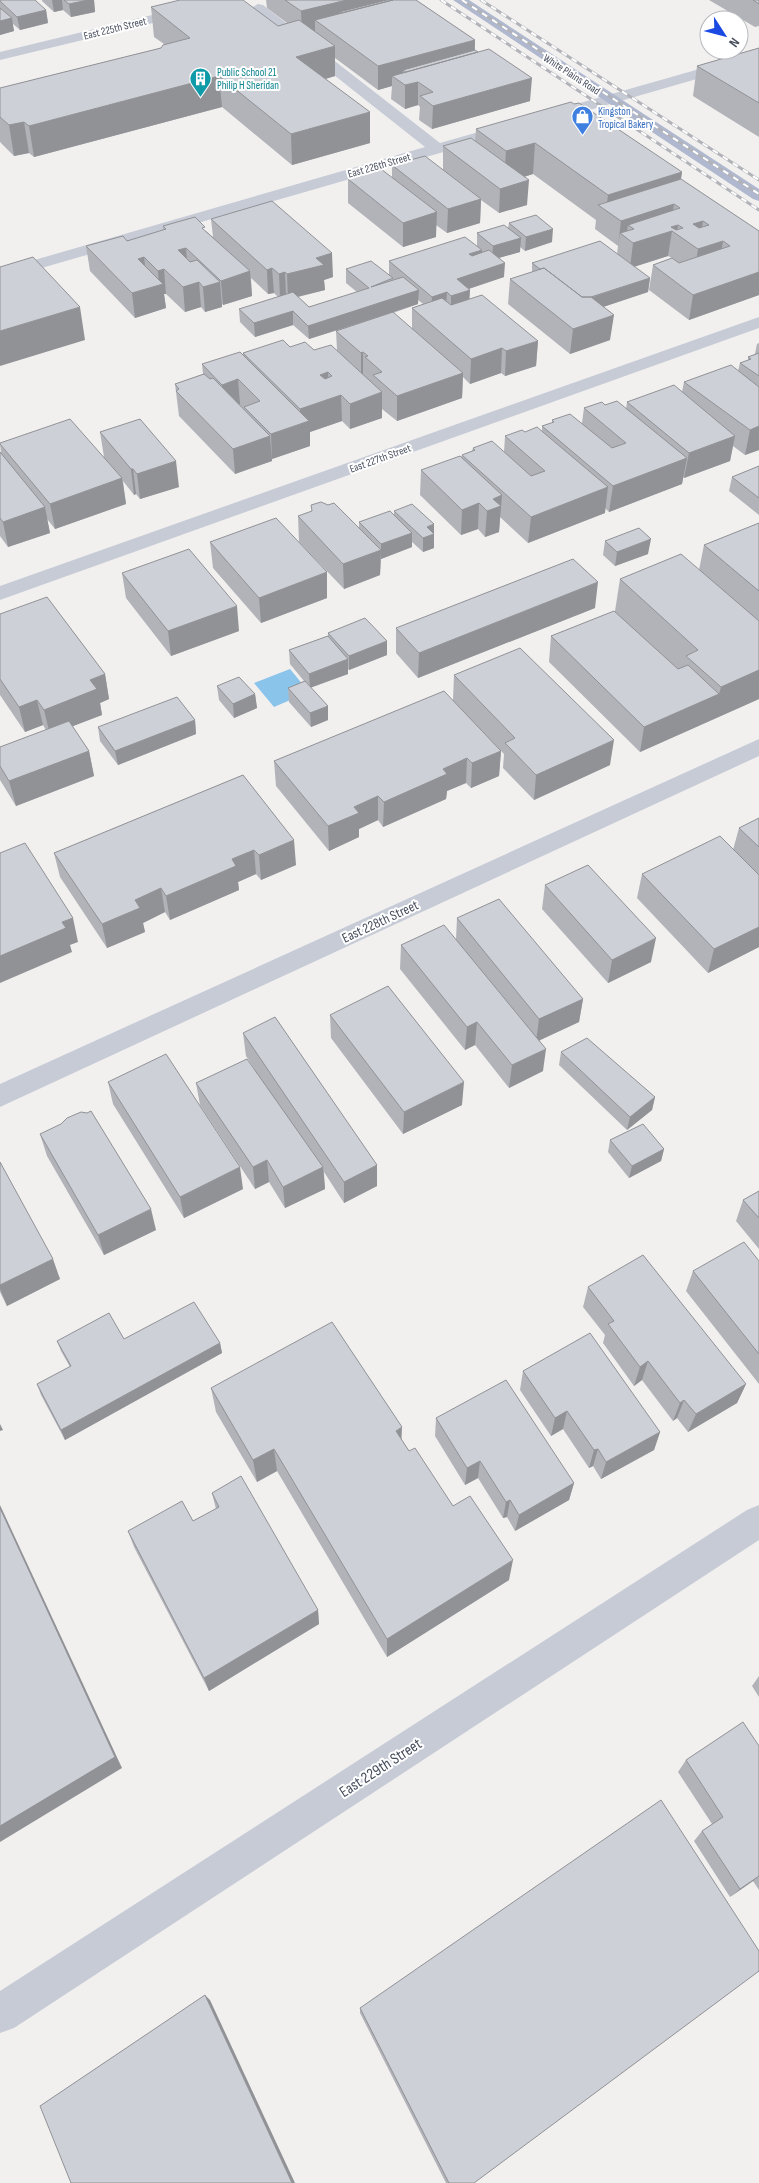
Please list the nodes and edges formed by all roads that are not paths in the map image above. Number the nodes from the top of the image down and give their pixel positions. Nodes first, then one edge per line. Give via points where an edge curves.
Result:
1 (231, 0) edge
2 (460, 0) edge
3 (258, 8) dead end
4 (0, 56) edge
5 (759, 56) edge
6 (609, 98) junction
7 (436, 148) junction
8 (759, 196) edge
9 (0, 275) edge
10 (759, 322) edge
11 (0, 593) edge
12 (759, 747) edge
13 (0, 1096) edge
14 (759, 1521) edge
15 (0, 2014) edge

1 - 4 street, East 225th Street
2 - 6 main road, White Plains Road
3 - 7 street
5 - 6 street, East 226th Street
6 - 7 street, East 226th Street
6 - 8 main road, White Plains Road
7 - 9 street, East 226th Street
10 - 11 street, East 227th Street
12 - 13 street, East 228th Street
14 - 15 street, East 229th Street

